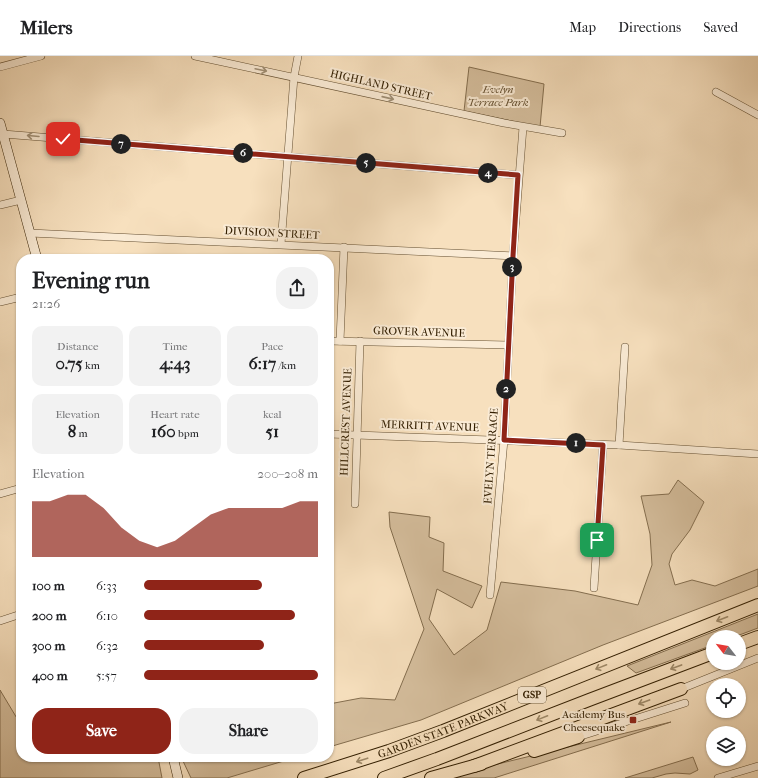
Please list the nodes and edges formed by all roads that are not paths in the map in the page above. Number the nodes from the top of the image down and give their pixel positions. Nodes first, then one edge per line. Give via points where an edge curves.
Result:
1 (41, 56) edge
2 (196, 56) edge
3 (298, 56) edge
4 (0, 67) edge
5 (294, 77) junction
6 (716, 92) dead end
7 (758, 115) edge
8 (0, 123) edge
9 (523, 127) junction
10 (562, 133) dead end
11 (3, 134) junction
12 (288, 157) junction
13 (518, 175) junction
14 (21, 200) junction
15 (0, 206) edge
16 (30, 233) junction
17 (281, 244) junction
18 (344, 248) junction
19 (36, 254) edge
20 (513, 256) junction
21 (16, 298) edge
22 (0, 302) edge
23 (334, 340) edge
24 (340, 341) junction
25 (360, 341) junction
26 (508, 345) junction
27 (625, 347) dead end
28 (334, 434) edge
29 (356, 435) junction
30 (504, 440) junction
31 (603, 445) junction
32 (619, 445) junction
33 (758, 454) edge
34 (16, 489) edge
35 (0, 494) edge
36 (355, 504) dead end
37 (594, 588) dead end
38 (490, 594) dead end
39 (758, 604) edge
40 (16, 616) edge
41 (0, 621) edge
42 (758, 636) edge
43 (746, 641) edge
44 (706, 656) edge
45 (758, 658) edge
46 (681, 689) joint
47 (685, 704) dead end
48 (578, 737) joint
49 (174, 762) edge
50 (474, 766) junction
51 (758, 766) edge
52 (178, 778) edge
53 (304, 778) edge
54 (384, 778) edge
55 (430, 778) edge
56 (718, 778) edge

1 - 4 street
2 -> 5 street, HIGHLAND STREET
3 - 5 street
5 -> 9 street, HIGHLAND STREET
5 - 12 street
6 - 7 street
8 - 11 street
9 - 10 street, HIGHLAND STREET
9 - 13 street, EVELYN TERRACE
12 -> 11 street
11 - 14 street
12 - 13 street
12 - 17 street
13 - 20 street, EVELYN TERRACE
14 - 15 street
14 - 16 street
16 - 17 street, DIVISION STREET
16 - 19 street
17 - 18 street, DIVISION STREET
18 - 20 street, DIVISION STREET
18 - 24 street
20 - 26 street, EVELYN TERRACE
21 - 22 street
23 - 24 street, GROVER AVENUE
24 - 25 street, GROVER AVENUE
25 - 26 street, GROVER AVENUE
25 - 29 street, HILLCREST AVENUE
26 - 30 street, EVELYN TERRACE
27 - 32 street
28 - 29 street, MERRITT AVENUE
29 - 30 street, MERRITT AVENUE
29 - 36 street, HILLCREST AVENUE
30 - 31 street, MERRITT AVENUE
30 - 38 street, EVELYN TERRACE
31 - 32 street, MERRITT AVENUE
31 - 37 street
32 - 33 street
34 - 35 street
39 -> 53 highway, GARDEN STATE PARKWAY / GSP via 443,731
40 - 41 street
42 - 43 highway
44 -> 54 highway, GSP
45 - 46 street
46 -> 50 highway
47 - 48 street
48 - 50 highway
49 - 52 street
50 - 55 highway
51 - 56 street

